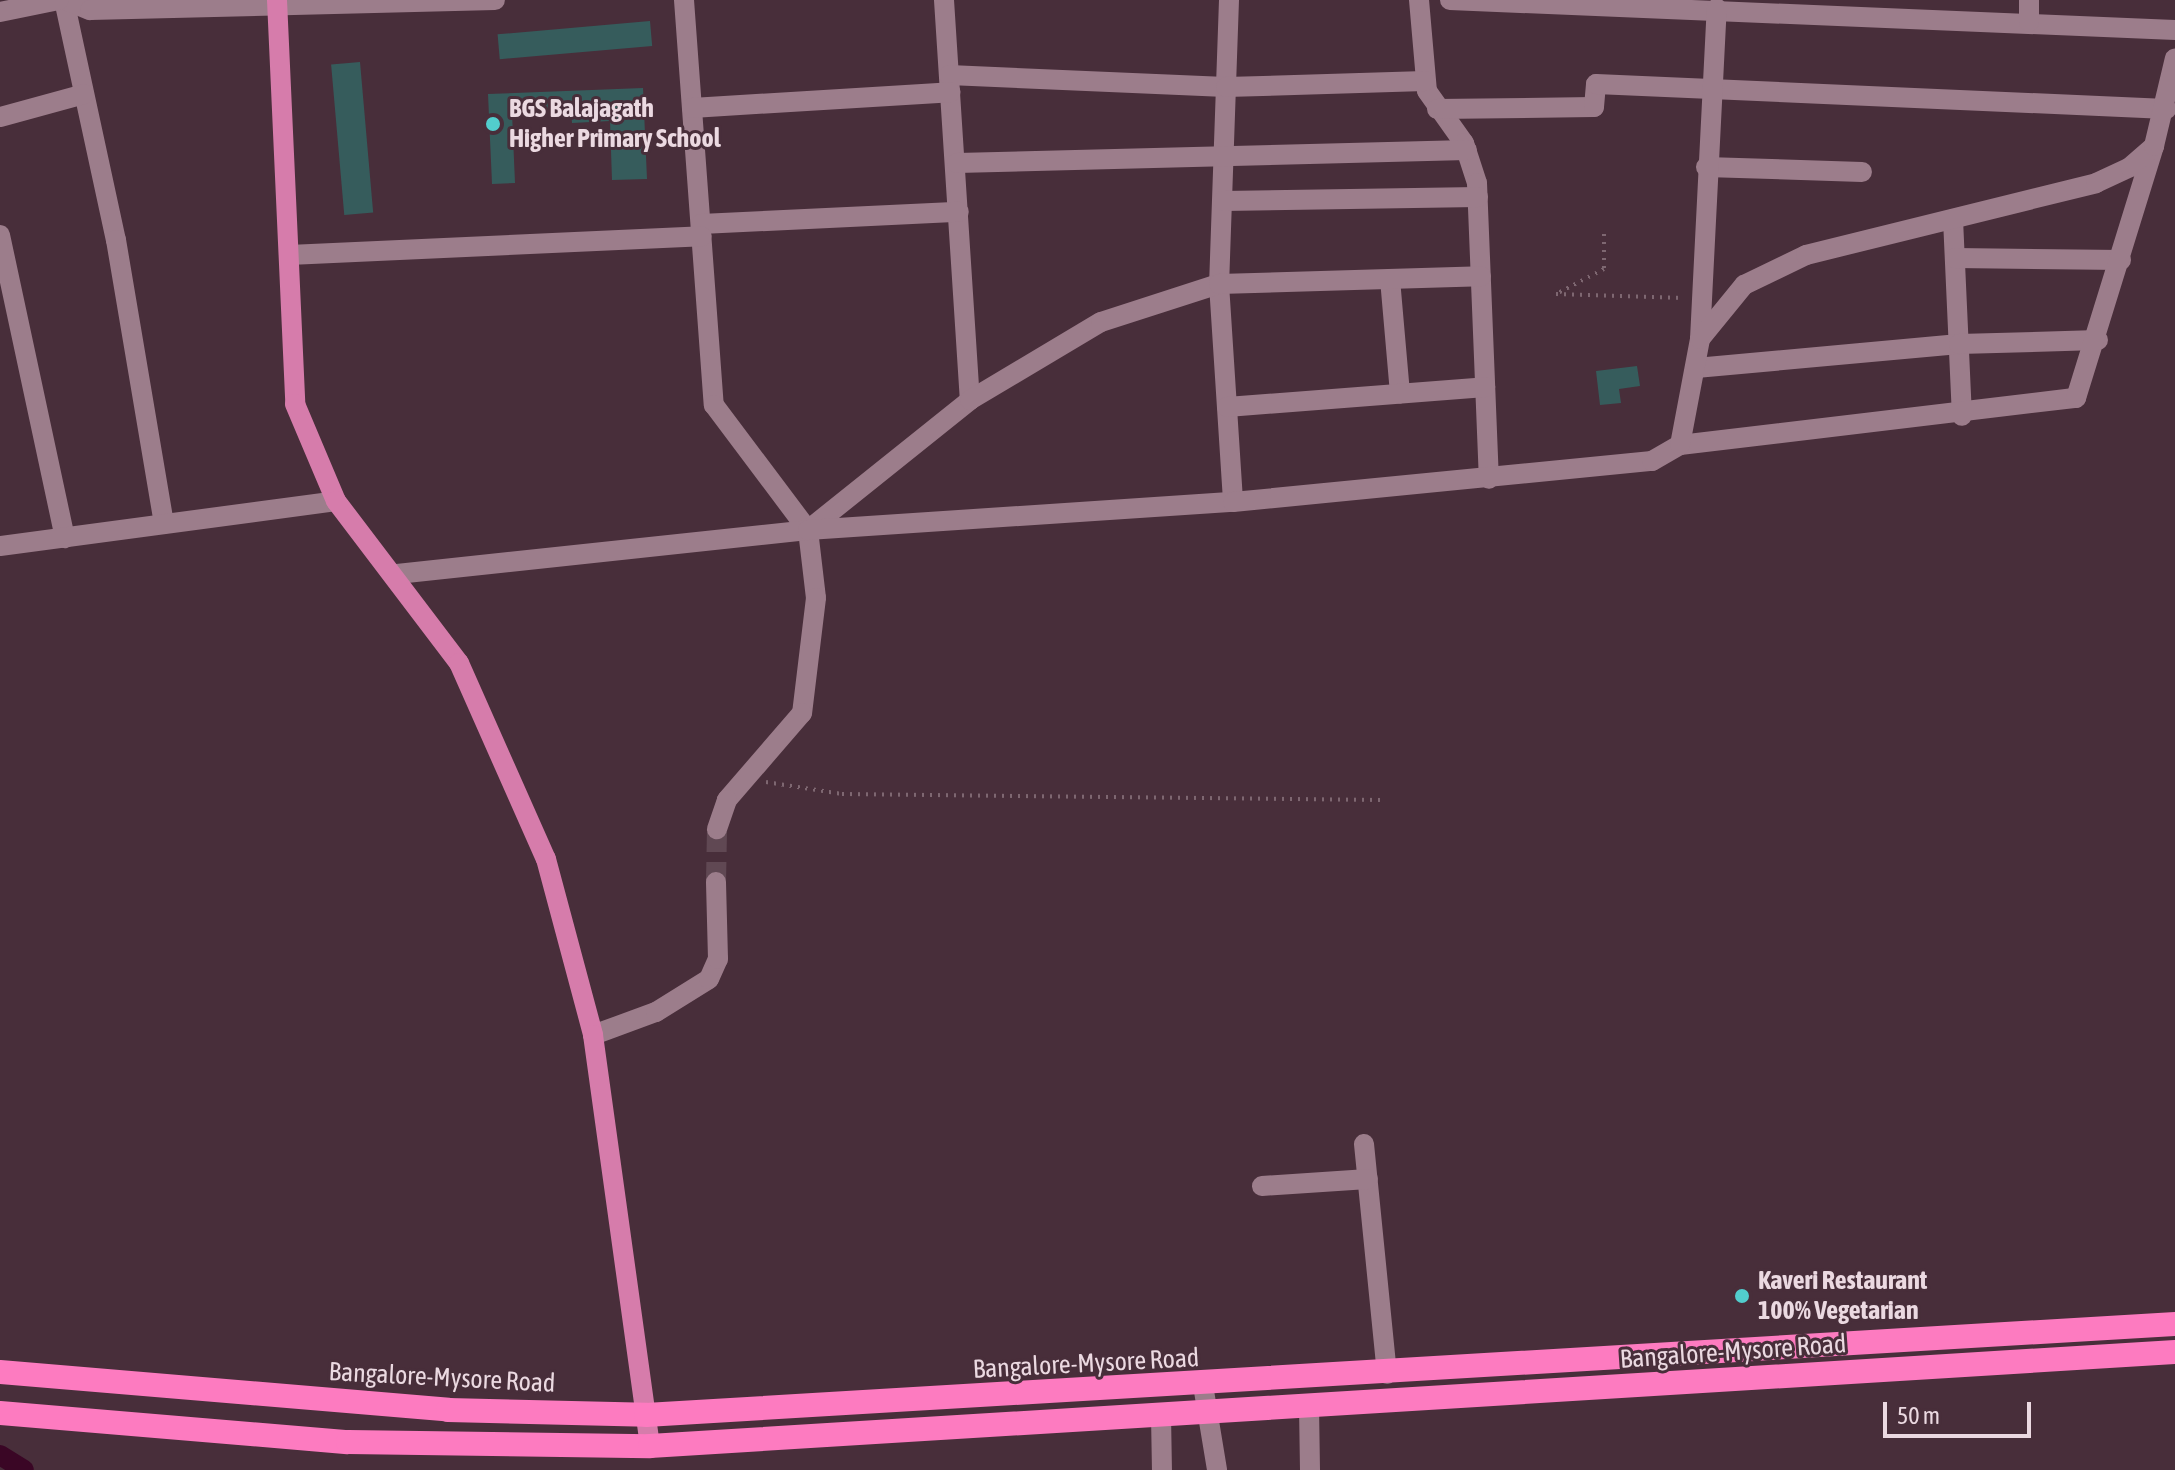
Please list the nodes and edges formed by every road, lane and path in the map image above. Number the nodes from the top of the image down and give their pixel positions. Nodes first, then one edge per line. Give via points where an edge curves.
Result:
1 (63, 0) edge
2 (480, 0) edge
3 (495, 0) edge
4 (684, 0) edge
5 (944, 0) edge
6 (1229, 0) edge
7 (1419, 0) edge
8 (1450, 0) edge
9 (2029, 0) edge
10 (1501, 1) edge
11 (1567, 2) edge
12 (1616, 2) edge
13 (277, 3) edge
14 (90, 5) edge
15 (1859, 6) edge
16 (1717, 8) junction
17 (1951, 9) edge
18 (0, 12) edge
19 (2029, 22) junction
20 (2175, 30) edge
21 (2175, 58) edge
22 (1425, 81) junction
23 (950, 83) junction
24 (1226, 87) junction
25 (1708, 88) junction
26 (84, 94) junction
27 (692, 108) junction
28 (1437, 109) junction
29 (2166, 109) junction
30 (0, 117) edge
31 (2154, 146) junction
32 (1467, 150) junction
33 (1225, 153) junction
34 (957, 163) junction
35 (1706, 167) junction
36 (1862, 172) dead end
37 (1478, 197) junction
38 (1223, 201) junction
39 (959, 212) junction
40 (1953, 219) junction
41 (701, 230) junction
42 (1604, 234) dead end
43 (0, 235) edge
44 (289, 255) junction
45 (1955, 258) junction
46 (2121, 260) junction
47 (1481, 276) junction
48 (1390, 279) junction
49 (1219, 284) junction
50 (1672, 298) dead end
51 (1700, 339) junction
52 (2098, 340) junction
53 (1959, 344) junction
54 (1696, 368) junction
55 (1485, 387) junction
56 (1400, 394) junction
57 (970, 400) junction
58 (1227, 407) junction
59 (1962, 416) junction
60 (1680, 445) junction
61 (1489, 479) junction
62 (336, 501) junction
63 (1233, 502) junction
64 (164, 524) junction
65 (808, 530) junction
66 (65, 538) junction
67 (0, 546) edge
68 (397, 574) junction
69 (751, 772) junction
70 (1382, 800) dead end
71 (717, 829) tunnel mouth
72 (716, 882) tunnel mouth
73 (593, 1035) junction
74 (1364, 1144) dead end
75 (1368, 1179) junction
76 (1262, 1186) dead end
77 (2175, 1324) edge
78 (2175, 1352) edge
79 (0, 1372) edge
80 (1387, 1374) junction
81 (1203, 1385) junction
82 (1309, 1406) junction
83 (0, 1413) edge
84 (1204, 1413) junction
85 (646, 1415) junction
86 (1161, 1415) junction
87 (650, 1446) junction
88 (1162, 1470) edge
89 (1217, 1470) edge
90 (1310, 1470) edge

1 - 14 street
1 - 18 street
1 - 26 street
2 - 3 street
2 - 13 street
4 - 27 street
5 - 23 street
6 - 24 street
7 - 22 street
8 - 10 street
9 - 19 street
10 - 11 street
11 - 12 street
12 - 16 street
13 - 14 street
13 - 44 main road
15 - 16 street
15 - 17 street
16 - 25 street
17 - 19 street
19 - 20 street
21 - 29 street
22 - 24 street
22 - 28 street
23 - 24 street
23 - 27 street
23 - 34 street
24 - 33 street
25 - 28 street via 1596,84 1594,107
25 - 29 street
25 - 35 street
26 - 30 street
26 - 64 street
27 - 41 street
28 - 32 street
29 - 31 street
31 - 40 street via 2096,183
31 - 46 street
32 - 33 street
32 - 37 street
33 - 34 street
33 - 38 street
34 - 39 street
35 - 36 street
35 - 51 street
37 - 38 street
37 - 47 street
38 - 49 street
39 - 41 street
39 - 57 street
40 - 45 street
40 - 51 street via 1806,255 1744,285
41 - 44 street
41 - 65 street via 714,405
42 - 50 path via 1604,269 1556,294
43 - 66 street
44 - 62 main road via 295,404
45 - 46 street
45 - 53 street
46 - 52 street
47 - 48 street
47 - 55 street
48 - 49 street
48 - 56 street
49 - 57 street via 1101,322
49 - 58 street
51 - 54 street
52 - 53 street
52 - 59 street via 2084,387 2063,405
53 - 54 street
53 - 59 street
54 - 60 street
55 - 56 street
55 - 61 street
56 - 58 street
57 - 65 street
58 - 63 street
59 - 60 street
60 - 61 street via 1634,467
61 - 63 street
62 - 64 street
62 - 68 main road
63 - 65 street
64 - 66 street
65 - 68 street
65 - 69 street via 816,598 802,713
66 - 67 street
68 - 73 main road via 459,663 546,859
69 - 70 path via 769,784 842,794
69 - 71 street via 727,800
72 - 73 street via 718,959 709,979 656,1012
73 - 85 main road
74 - 75 street
75 - 76 street
75 - 80 street
77 - 80 highway, Bangalore-Mysore Road
78 - 82 highway, Bangalore-Mysore Road
79 - 85 highway, Bangalore-Mysore Road via 448,1410
80 - 81 highway, Bangalore-Mysore Road
81 - 84 street
81 - 85 highway, Bangalore-Mysore Road
82 - 84 highway, Bangalore-Mysore Road
82 - 90 street
83 - 87 highway, Bangalore-Mysore Road via 362,1442
84 - 86 highway, Bangalore-Mysore Road
84 - 89 street
85 - 87 main road
86 - 87 highway, Bangalore-Mysore Road
86 - 88 street

